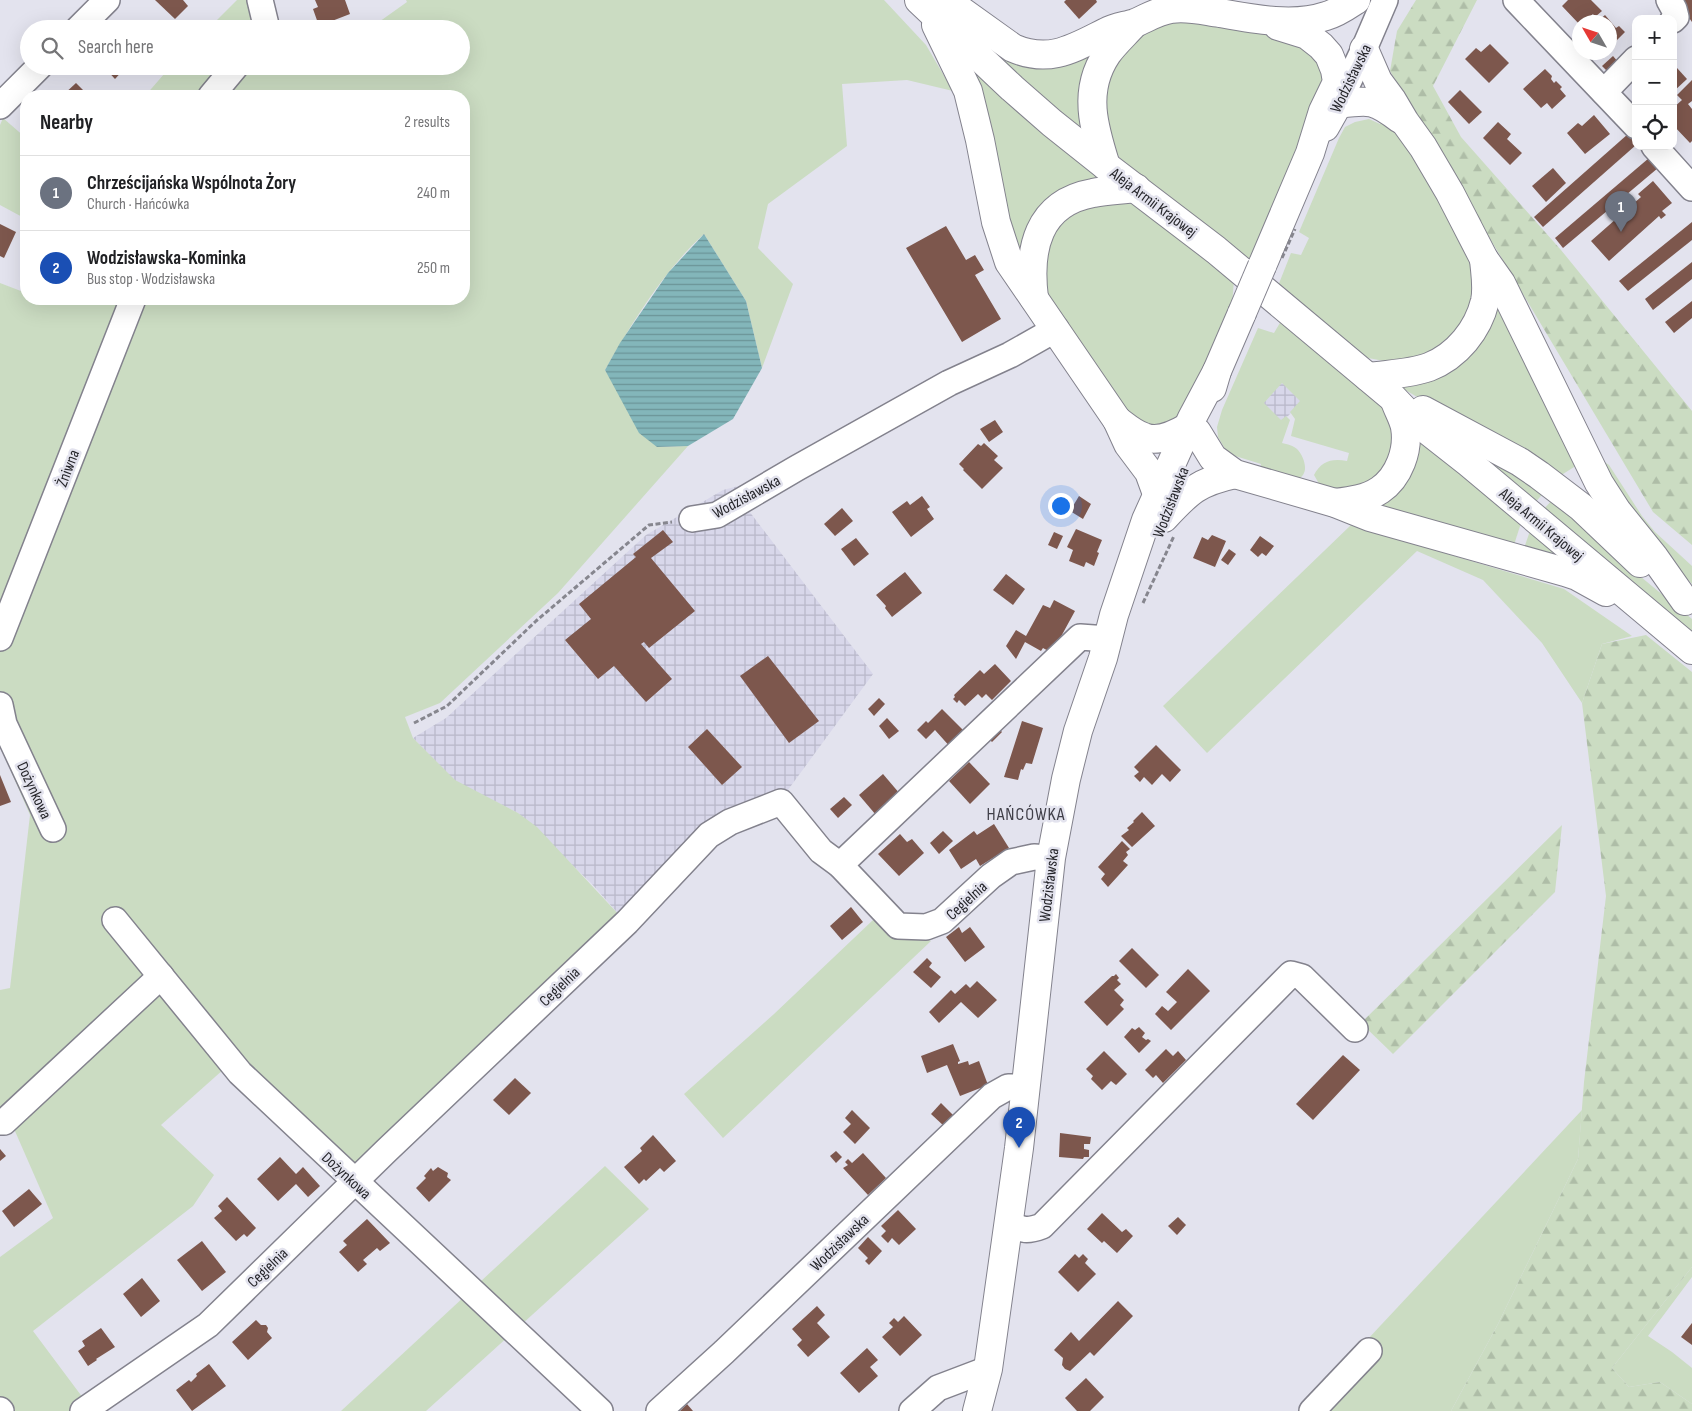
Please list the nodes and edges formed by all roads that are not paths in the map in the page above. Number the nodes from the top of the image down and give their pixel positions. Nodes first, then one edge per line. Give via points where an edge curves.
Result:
1 (107, 0) edge
2 (260, 0) edge
3 (1356, 0) edge
4 (1372, 0) edge
5 (1385, 0) edge
6 (1516, 0) edge
7 (1669, 0) edge
8 (933, 5) edge
9 (1676, 15) edge
10 (87, 20) edge
11 (265, 20) edge
12 (1260, 20) junction
13 (1136, 23) junction
14 (1364, 49) junction
15 (1635, 60) edge
16 (31, 75) edge
17 (228, 75) edge
18 (216, 90) edge
19 (1604, 92) junction
20 (1337, 93) junction
21 (0, 106) edge
22 (1405, 122) junction
23 (1632, 122) edge
24 (1658, 150) edge
25 (1106, 166) junction
26 (1136, 188) junction
27 (1692, 188) edge
28 (1484, 259) junction
29 (1034, 298) junction
30 (131, 305) edge
31 (1056, 330) junction
32 (1368, 377) junction
33 (1393, 398) junction
34 (1117, 420) junction
35 (1193, 429) junction
36 (1235, 474) junction
37 (1335, 504) junction
38 (1165, 515) junction
39 (692, 519) road end
40 (1689, 604) edge
41 (1646, 611) junction
42 (0, 638) edge
43 (1105, 649) junction
44 (1692, 650) edge
45 (1, 719) edge
46 (53, 829) dead end
47 (1051, 858) junction
48 (840, 866) junction
49 (115, 920) dead end
50 (160, 976) junction
51 (1355, 1029) dead end
52 (1025, 1087) junction
53 (0, 1122) edge
54 (354, 1182) junction
55 (1008, 1223) junction
56 (1369, 1351) dead end
57 (988, 1368) junction
58 (83, 1411) edge
59 (600, 1411) edge
60 (659, 1411) edge
61 (912, 1411) edge
62 (977, 1411) edge
63 (1312, 1411) edge

1 - 10 street
2 - 11 street
3 - 12 main road via 1327,16 1311,20
4 - 20 street, Wodzisławska
5 - 14 street, Wodzisławska
6 - 19 street
7 - 9 street
8 - 13 main road via 1013,48 1032,54 1063,53 1109,31
8 - 25 main road, Aleja Armii Krajowej via 1012,88
8 - 29 main road via 938,30 968,91 996,222 1009,262
12 - 13 main road via 1179,8 1157,13
12 - 20 main road via 1307,34 1321,46 1335,70
13 - 25 main road via 1108,54 1094,85 1092,117
14 - 20 street, Wodzisławska
14 - 22 main road via 1378,81
15 - 19 street
16 - 21 street
17 - 18 street
19 - 23 street
20 - 22 main road via 1371,101
20 - 35 main road, Wodzisławska, bridge
22 - 28 main road via 1450,192
24 - 27 street
25 - 26 main road, Aleja Armii Krajowej
26 - 29 main road via 1091,193 1054,211 1043,225 1032,258
26 - 32 main road, Aleja Armii Krajowej
28 - 32 main road via 1485,301 1474,329 1462,345 1429,367
28 - 40 main road via 1501,283 1599,483
29 - 31 main road
30 - 42 street, Żniwna
31 - 34 main road
31 - 39 street, Wodzisławska via 949,384 717,516
32 - 33 main road, Aleja Armii Krajowej
33 - 37 main road via 1405,427 1402,462 1393,478 1380,490
33 - 40 main road, Aleja Armii Krajowej via 1432,414 1539,475
33 - 41 main road, Aleja Armii Krajowej via 1413,419
34 - 35 main road via 1144,438 1160,438
34 - 38 main road via 1128,444 1149,472
35 - 36 main road via 1213,458
35 - 38 main road, Wodzisławska
36 - 37 main road
36 - 38 main road via 1212,479 1196,488
37 - 41 main road via 1370,517 1565,572
38 - 43 main road, Wodzisławska via 1124,618
41 - 44 main road, Aleja Armii Krajowej
43 - 47 main road, Wodzisławska via 1072,756
43 - 48 street via 1080,638
45 - 46 street, Dożynkowa
47 - 48 street, Cegielnia via 1034,857 1012,862 991,876 942,921 926,928 898,926
47 - 52 main road, Wodzisławska
48 - 54 street, Cegielnia via 821,851 782,802 730,822 709,835 627,922
49 - 50 street, Dożynkowa
50 - 53 street via 4,1122
50 - 54 street, Dożynkowa via 240,1073
51 - 55 street via 1302,977 1291,974 1042,1226 1023,1230
52 - 55 main road, Wodzisławska
52 - 60 street, Wodzisławska via 1008,1087 992,1096
54 - 58 street, Cegielnia via 208,1325
54 - 59 street, Dożynkowa
55 - 57 main road, Wodzisławska
56 - 63 street
57 - 61 street via 938,1388
57 - 62 main road, Wodzisławska

